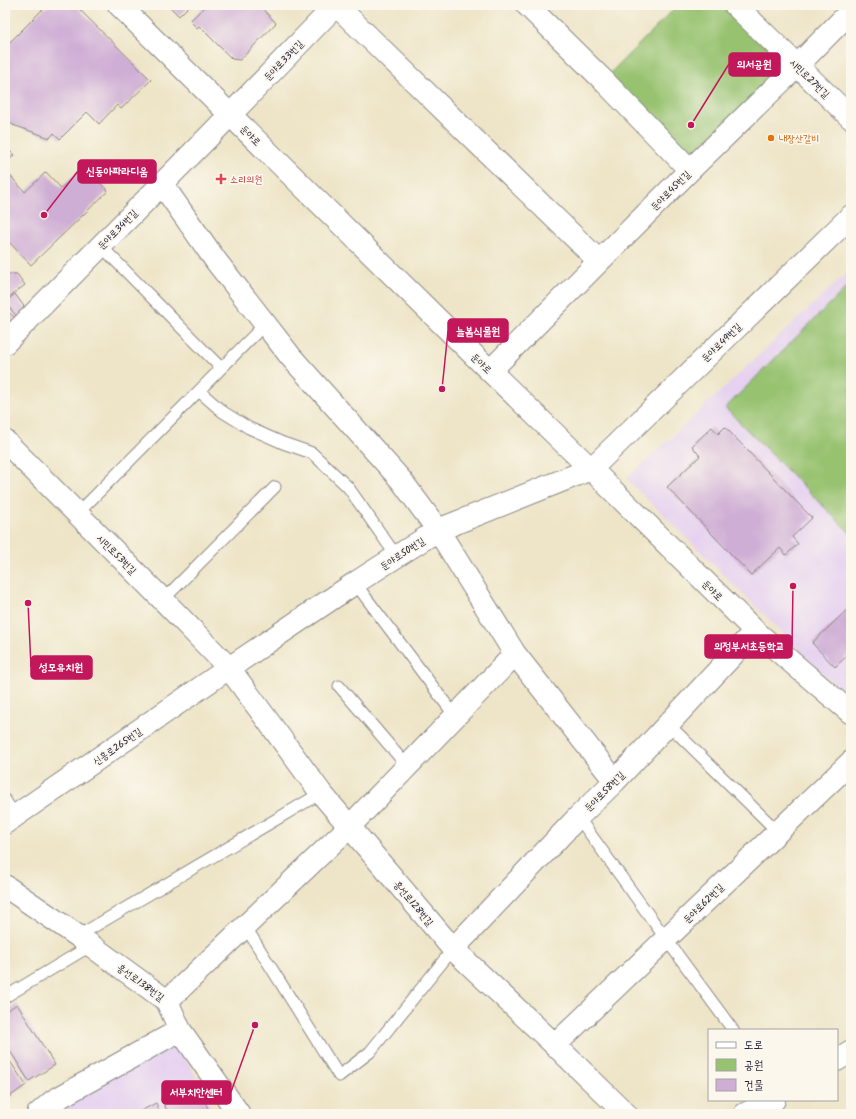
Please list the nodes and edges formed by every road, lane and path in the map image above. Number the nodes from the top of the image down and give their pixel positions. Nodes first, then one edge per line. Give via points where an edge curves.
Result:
1 (119, 5) edge
2 (336, 5) edge
3 (527, 5) edge
4 (735, 5) edge
5 (851, 11) edge
6 (797, 66) junction
7 (230, 115) junction
8 (851, 118) edge
9 (690, 170) junction
10 (162, 184) junction
11 (851, 216) edge
12 (101, 246) junction
13 (599, 261) junction
14 (265, 324) junction
15 (5, 343) edge
16 (221, 368) junction
17 (490, 370) junction
18 (199, 391) junction
19 (5, 441) edge
20 (591, 469) junction
21 (275, 487) dead end
22 (77, 514) junction
23 (438, 530) junction
24 (397, 557) junction
25 (356, 584) junction
26 (163, 600) junction
27 (754, 631) junction
28 (515, 654) junction
29 (229, 668) junction
30 (339, 686) dead end
31 (851, 713) edge
32 (455, 716) junction
33 (668, 724) junction
34 (851, 762) edge
35 (407, 766) junction
36 (615, 781) junction
37 (321, 793) junction
38 (8, 813) edge
39 (578, 816) junction
40 (349, 827) junction
41 (777, 831) junction
42 (5, 886) edge
43 (245, 926) junction
44 (666, 940) junction
45 (84, 941) junction
46 (453, 949) junction
47 (5, 997) edge
48 (167, 1001) junction
49 (732, 1029) edge
50 (180, 1030) junction
51 (555, 1045) junction
52 (851, 1050) edge
53 (838, 1059) edge
54 (772, 1101) edge
55 (38, 1114) edge
56 (239, 1114) edge
57 (626, 1114) edge
58 (745, 1114) edge

1 - 7 street, 둔야로
2 - 7 street, 둔야로33번길
2 - 13 street
3 - 9 street
4 - 6 street, 시민로27번길
5 - 6 street, 둔야로45번길
6 - 8 street, 시민로27번길
6 - 9 street, 둔야로45번길
7 - 10 street, 둔야로34번길
7 - 17 street, 둔야로
9 - 13 street, 둔야로45번길
10 - 12 street, 둔야로34번길
10 - 14 street
11 - 20 street, 둔야로49번길
12 - 15 street, 둔야로34번길
12 - 16 lane
13 - 17 street, 둔야로45번길
14 - 16 lane
14 - 23 street via 291,357 401,480
16 - 18 lane
17 - 20 street, 둔야로
18 - 22 lane
18 - 24 lane via 223,412 249,428 312,453 348,487
19 - 22 street, 시민로53번길
20 - 23 street, 둔야로50번길
20 - 27 street, 둔야로
21 - 26 lane
22 - 26 street, 시민로53번길
23 - 24 street, 둔야로50번길
23 - 28 street
24 - 25 street, 둔야로50번길
25 - 29 street, 둔야로50번길
25 - 32 lane
26 - 29 street, 시민로53번길
27 - 31 street, 둔야로
27 - 33 street, 둔야로58번길
28 - 32 street
28 - 36 street
29 - 37 street, 흥선로128번길
29 - 38 street, 신흥로265번길
30 - 35 lane
32 - 35 street
33 - 36 street, 둔야로58번길
33 - 41 lane
34 - 41 street, 둔야로62번길
35 - 40 street
36 - 39 street, 둔야로58번길
37 - 40 street, 흥선로128번길
37 - 45 lane
39 - 44 lane
39 - 46 street, 둔야로58번길
40 - 43 street
40 - 46 street, 흥선로128번길
41 - 44 street, 둔야로62번길
42 - 45 street, 흥선로138번길
43 - 46 lane via 339,1076 370,1052
43 - 48 street
44 - 49 lane
44 - 51 street, 둔야로62번길
45 - 47 lane
45 - 48 street, 흥선로138번길
46 - 51 street, 흥선로128번길
48 - 50 street, 흥선로138번길
50 - 55 street via 53,1102
50 - 56 street, 흥선로138번길
51 - 57 street, 흥선로128번길
52 - 53 street
54 - 58 street

